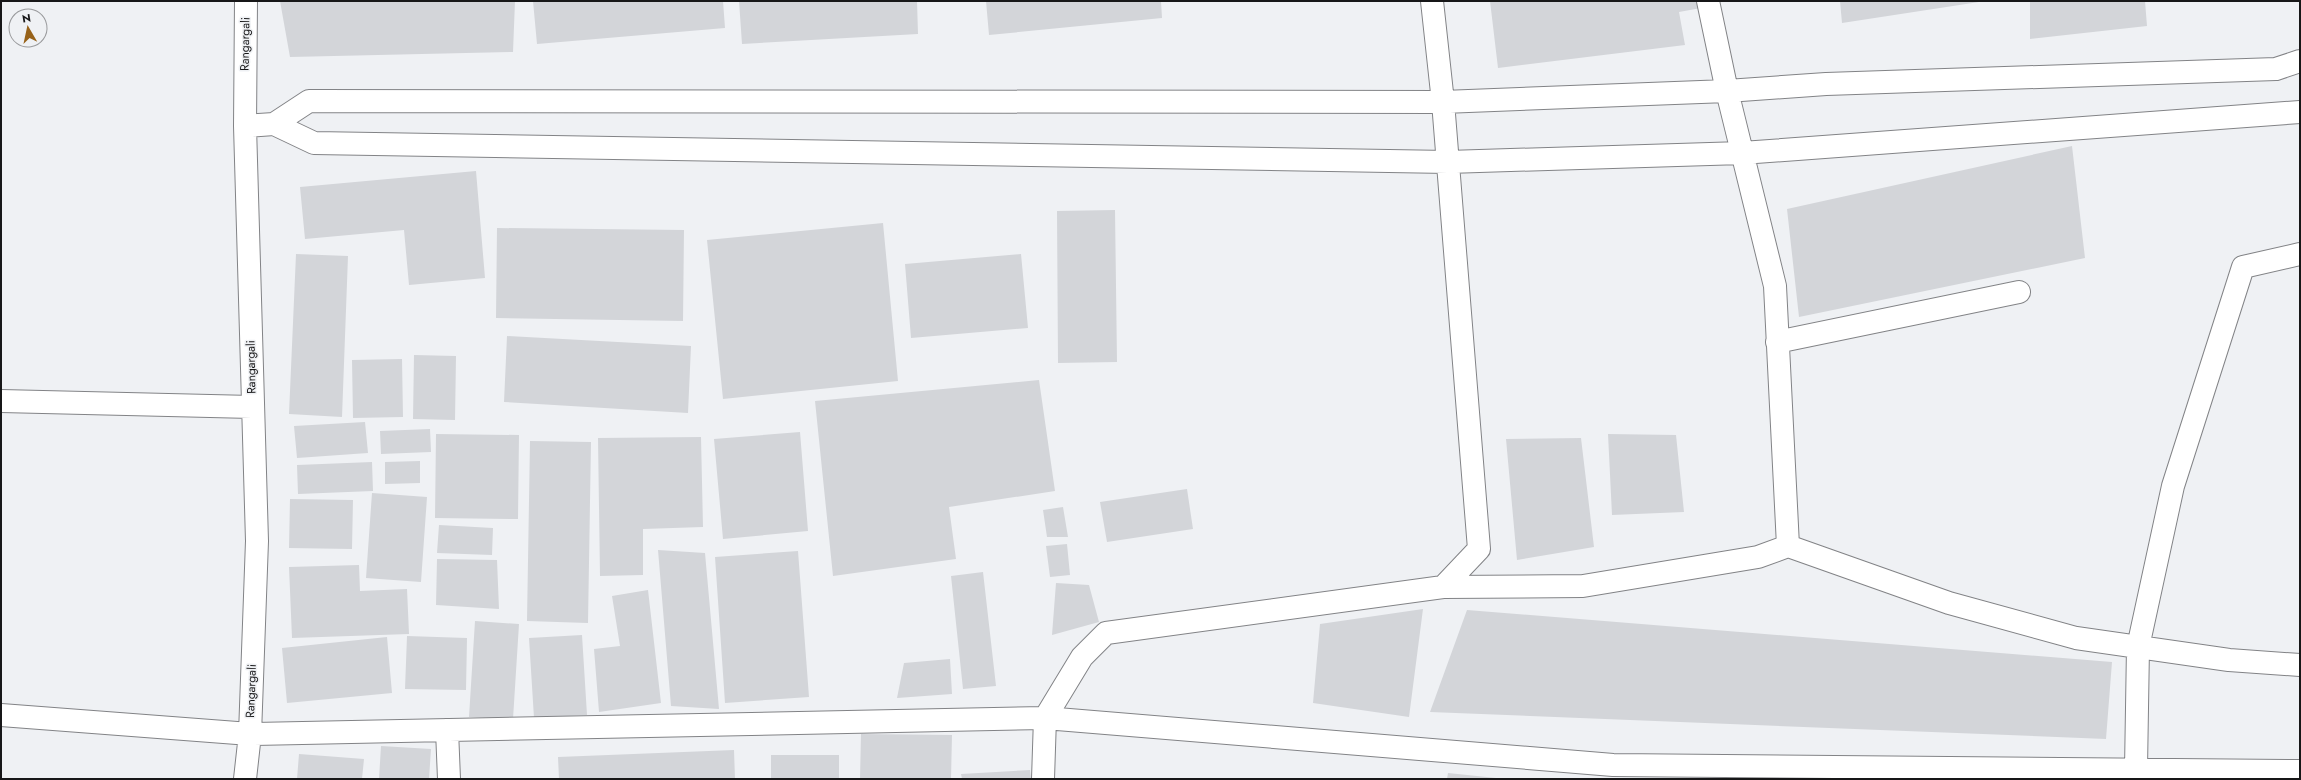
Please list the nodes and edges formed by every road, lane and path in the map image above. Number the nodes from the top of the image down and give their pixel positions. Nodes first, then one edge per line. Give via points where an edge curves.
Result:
1 (246, 1) edge
2 (1432, 1) edge
3 (1708, 1) edge
4 (2300, 61) edge
5 (1727, 91) junction
6 (1443, 102) junction
7 (2300, 112) edge
8 (274, 124) junction
9 (245, 126) junction
10 (1742, 153) junction
11 (1448, 162) junction
12 (2300, 254) edge
13 (2018, 292) dead end
14 (1777, 342) junction
15 (1, 401) edge
16 (252, 407) junction
17 (1788, 546) junction
18 (1443, 588) junction
19 (2138, 647) junction
20 (2300, 665) edge
21 (1, 715) edge
22 (1045, 718) junction
23 (447, 730) junction
24 (250, 734) junction
25 (2136, 770) junction
26 (2300, 771) edge
27 (245, 779) edge
28 (449, 779) edge
29 (1043, 779) edge

1 - 9 street, Rangargali
2 - 6 street
3 - 5 street
4 - 5 street via 2276,69 1826,84
5 - 6 street
5 - 10 street
6 - 8 street via 309,101
6 - 11 street
7 - 10 street
8 - 9 street
8 - 11 street via 314,143
9 - 16 street, Rangargali
10 - 11 street
10 - 14 street via 1775,286
11 - 18 street via 1480,549
12 - 19 street via 2243,267 2173,486
13 - 14 street
14 - 17 street
15 - 16 street
16 - 24 street, Rangargali via 257,541
17 - 18 street via 1758,556 1583,586
17 - 19 street via 1949,603 2076,638
18 - 22 street via 1106,632 1082,657
19 - 20 street via 2229,660
19 - 25 street
21 - 24 street
22 - 23 street
22 - 25 street via 1613,765
22 - 29 street
23 - 24 street
23 - 28 street
24 - 27 street, Rangargali
25 - 26 street

